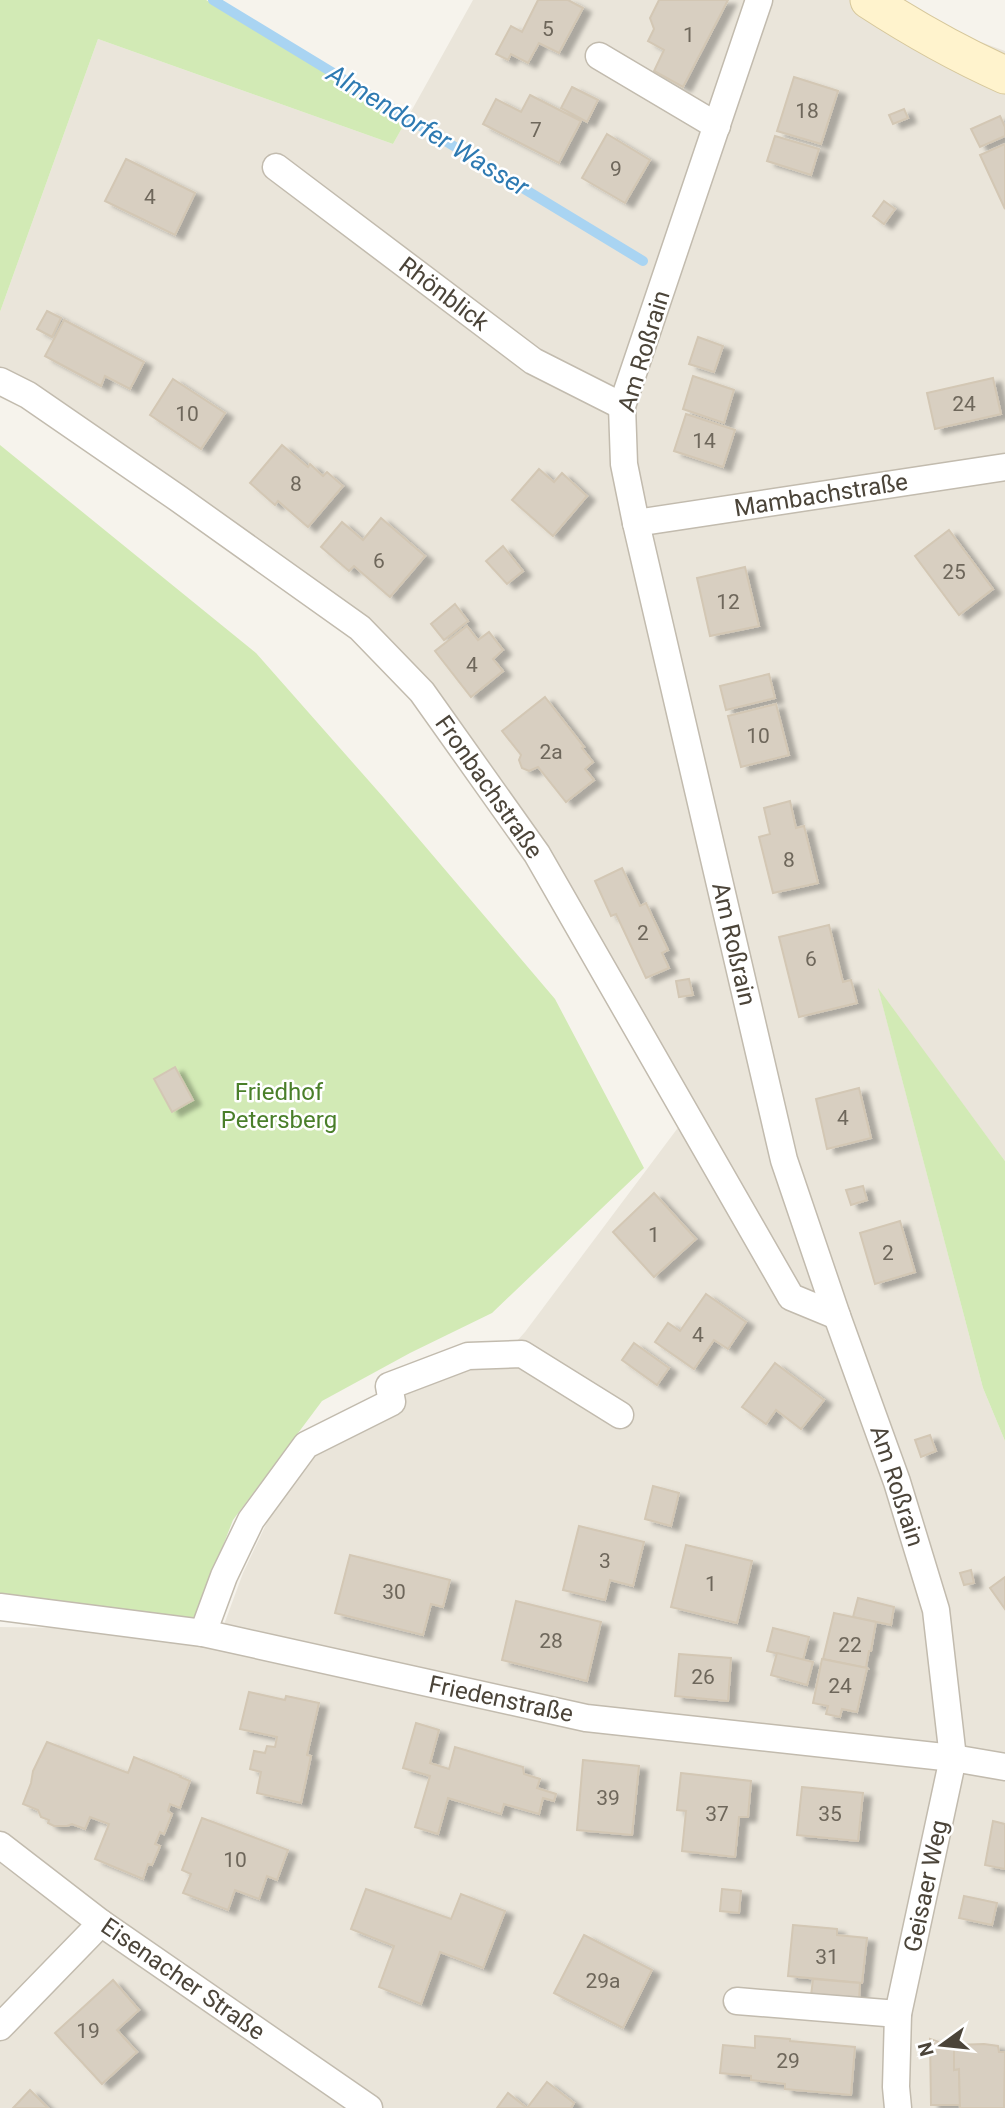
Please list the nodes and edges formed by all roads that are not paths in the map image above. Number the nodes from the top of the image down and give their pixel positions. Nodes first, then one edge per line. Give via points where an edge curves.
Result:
1 (759, 0) edge
2 (869, 0) edge
3 (599, 56) dead end
4 (1005, 75) edge
5 (717, 127) junction
6 (275, 167) dead end
7 (0, 381) edge
8 (622, 406) junction
9 (1005, 467) edge
10 (636, 523) junction
11 (837, 1315) junction
12 (620, 1415) dead end
13 (0, 1607) edge
14 (203, 1633) junction
15 (953, 1758) junction
16 (1005, 1767) edge
17 (0, 1845) edge
18 (101, 1923) junction
19 (737, 2001) dead end
20 (898, 2014) junction
21 (0, 2027) edge
22 (369, 2108) edge
23 (898, 2108) edge

1 - 5 street, Am Roßrain
2 - 4 street
3 - 5 street
5 - 8 street, Am Roßrain
6 - 8 street, Rhönblick via 533,361
7 - 11 street, Fronbachstraße via 38,402 360,628 422,692 537,854 791,1297
8 - 10 street, Am Roßrain via 624,464
9 - 10 street, Mambachstraße
10 - 11 street, Am Roßrain via 784,1160
11 - 15 street, Am Roßrain via 897,1482 936,1610
12 - 14 street via 522,1354 468,1356 389,1386 392,1402 306,1445 251,1520
13 - 14 street, Friedenstraße
14 - 15 street, Friedenstraße via 586,1718
15 - 16 street, Friedenstraße
15 - 20 street, Geisaer Weg
17 - 18 street, Eisenacher Straße
18 - 21 street
18 - 22 street, Eisenacher Straße
19 - 20 street
20 - 23 street, Geisaer Weg

